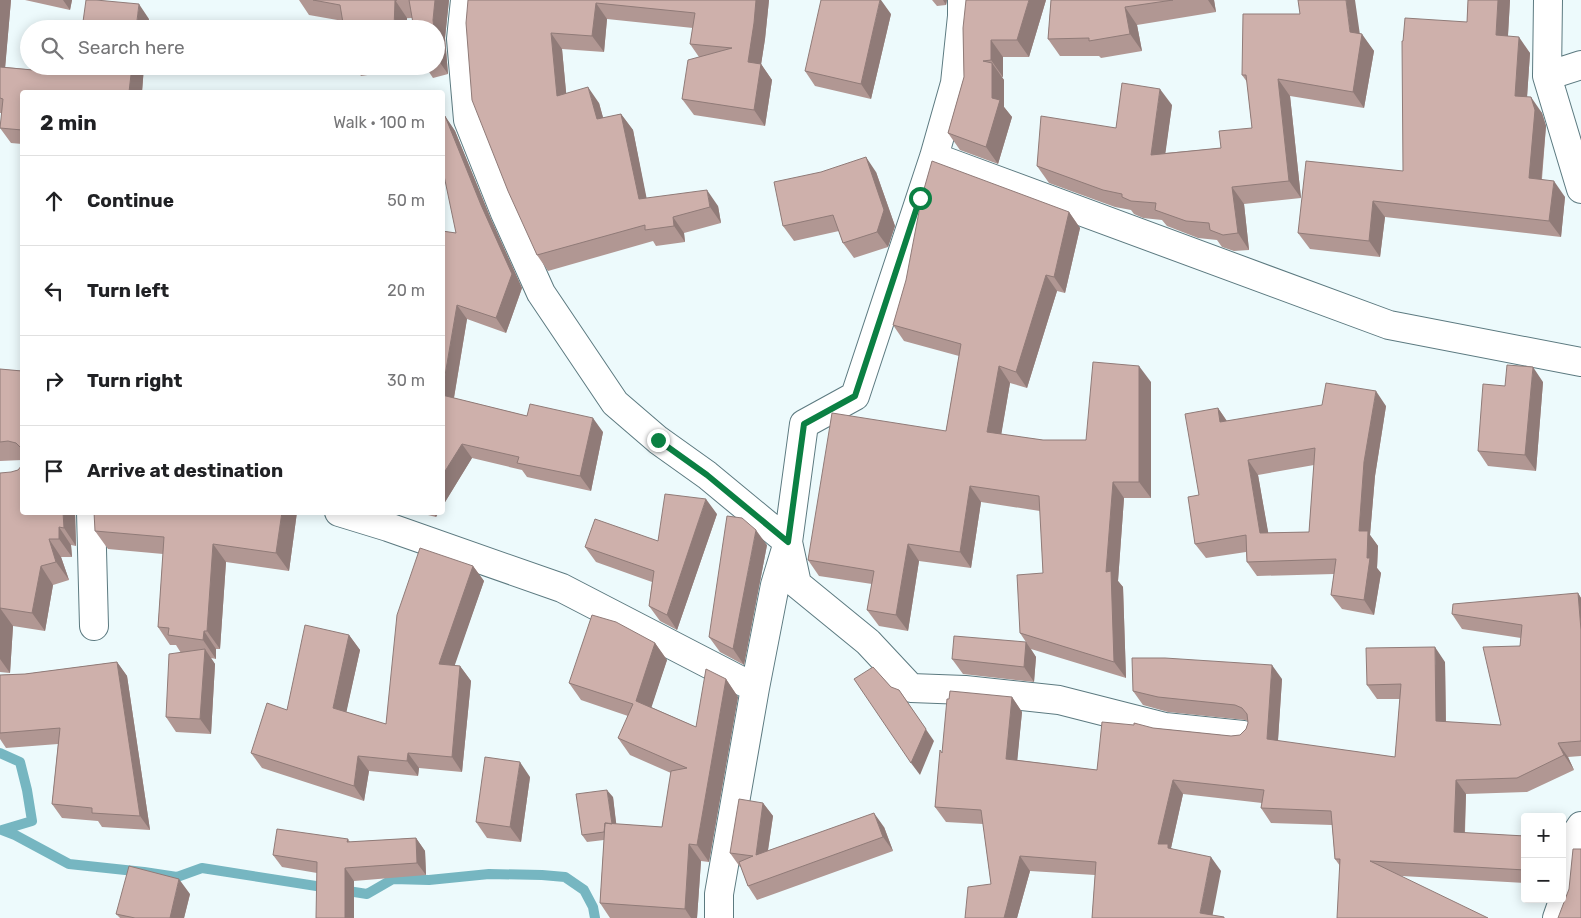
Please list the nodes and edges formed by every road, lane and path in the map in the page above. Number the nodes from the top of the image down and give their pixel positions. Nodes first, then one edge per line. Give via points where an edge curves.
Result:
1 (465, 0) edge
2 (962, 0) edge
3 (1548, 0) edge
4 (1581, 65) edge
5 (1547, 76) junction
6 (934, 157) junction
7 (1581, 189) edge
8 (1581, 362) edge
9 (91, 515) edge
10 (349, 515) edge
11 (788, 542) junction
12 (94, 626) dead end
13 (754, 688) junction
14 (1243, 735) edge
15 (1581, 826) edge
16 (718, 918) edge
17 (1557, 918) edge

1 - 11 street via 461,39 468,120 541,293 615,403
2 - 6 street via 955,83
3 - 5 street
4 - 5 street
5 - 7 street
6 - 8 street via 1389,325
6 - 11 street via 855,396 804,424
9 - 12 street
10 - 13 street via 562,588
11 - 13 street via 775,584
11 - 14 street via 797,584 868,642 911,688 1059,700 1165,726
13 - 16 street
15 - 17 street via 1567,847 1564,898

